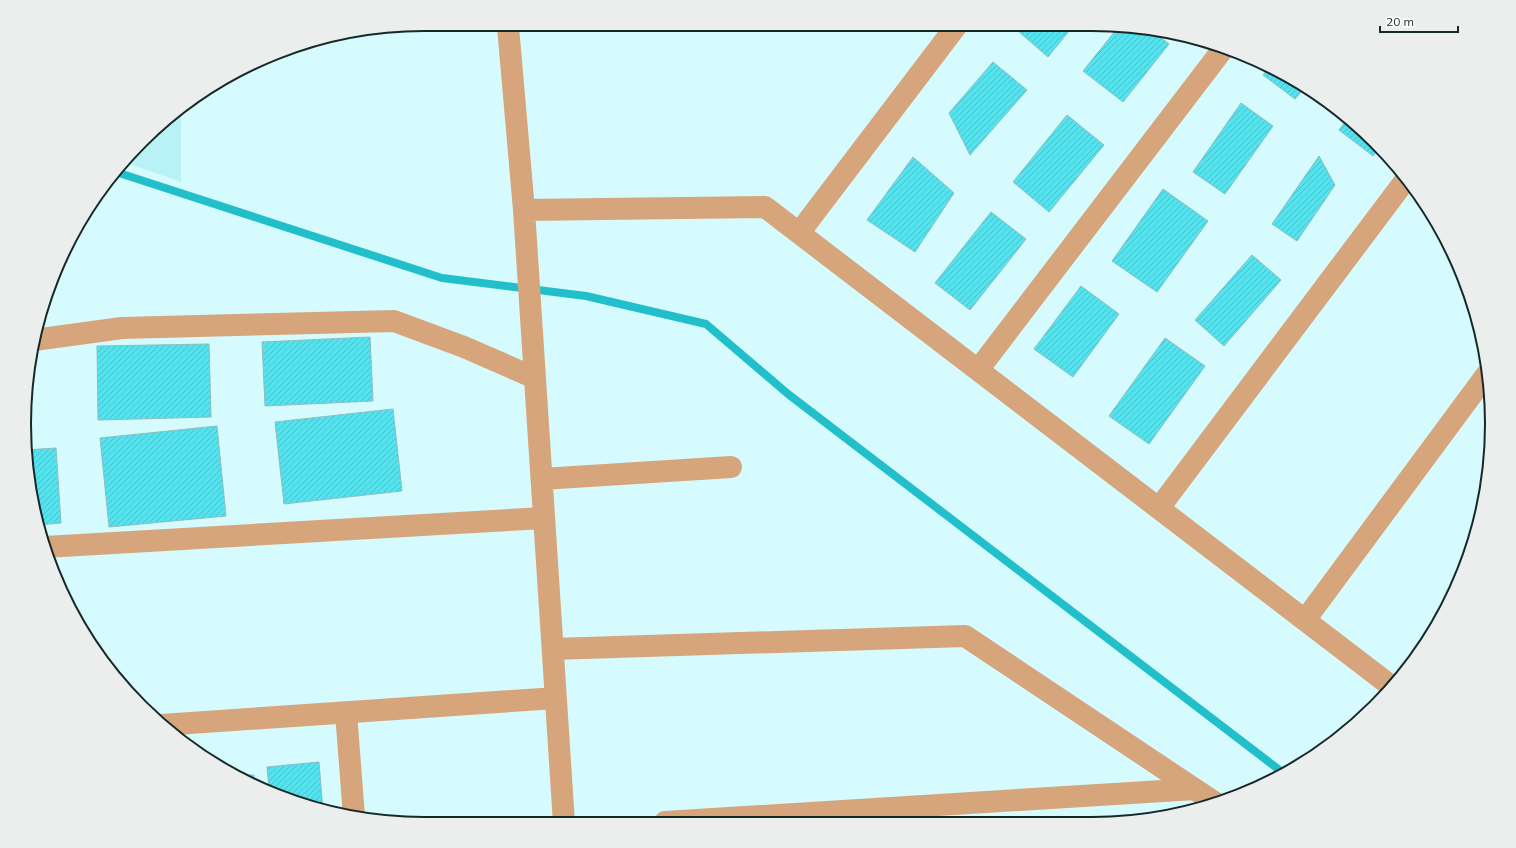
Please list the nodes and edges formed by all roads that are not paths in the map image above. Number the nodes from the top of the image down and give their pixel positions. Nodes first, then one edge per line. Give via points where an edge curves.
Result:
1 (508, 31) edge
2 (952, 31) edge
3 (1220, 53) edge
4 (1403, 184) edge
5 (524, 210) junction
6 (799, 233) junction
7 (41, 339) edge
8 (978, 370) junction
9 (535, 378) junction
10 (1483, 380) edge
11 (732, 467) dead end
12 (542, 479) junction
13 (1159, 508) junction
14 (544, 518) junction
15 (51, 547) edge
16 (1304, 620) junction
17 (553, 649) junction
18 (1387, 683) edge
19 (556, 698) junction
20 (346, 712) junction
21 (174, 726) edge
22 (1195, 789) junction
23 (1209, 799) edge
24 (354, 810) edge
25 (564, 817) edge
26 (745, 817) edge

1 - 5 street
2 - 6 street
3 - 8 street
4 - 13 street
5 - 6 street via 765,207
5 - 9 street
6 - 8 street
7 - 9 street via 122,328 394,321 464,347
8 - 13 street
9 - 12 street
10 - 16 street
11 - 12 street
12 - 14 street
13 - 16 street
14 - 15 street
14 - 17 street
16 - 18 street
17 - 19 street
17 - 22 street via 965,636
19 - 20 street
19 - 25 street
20 - 21 street
20 - 24 street
22 - 23 street
22 - 26 street

